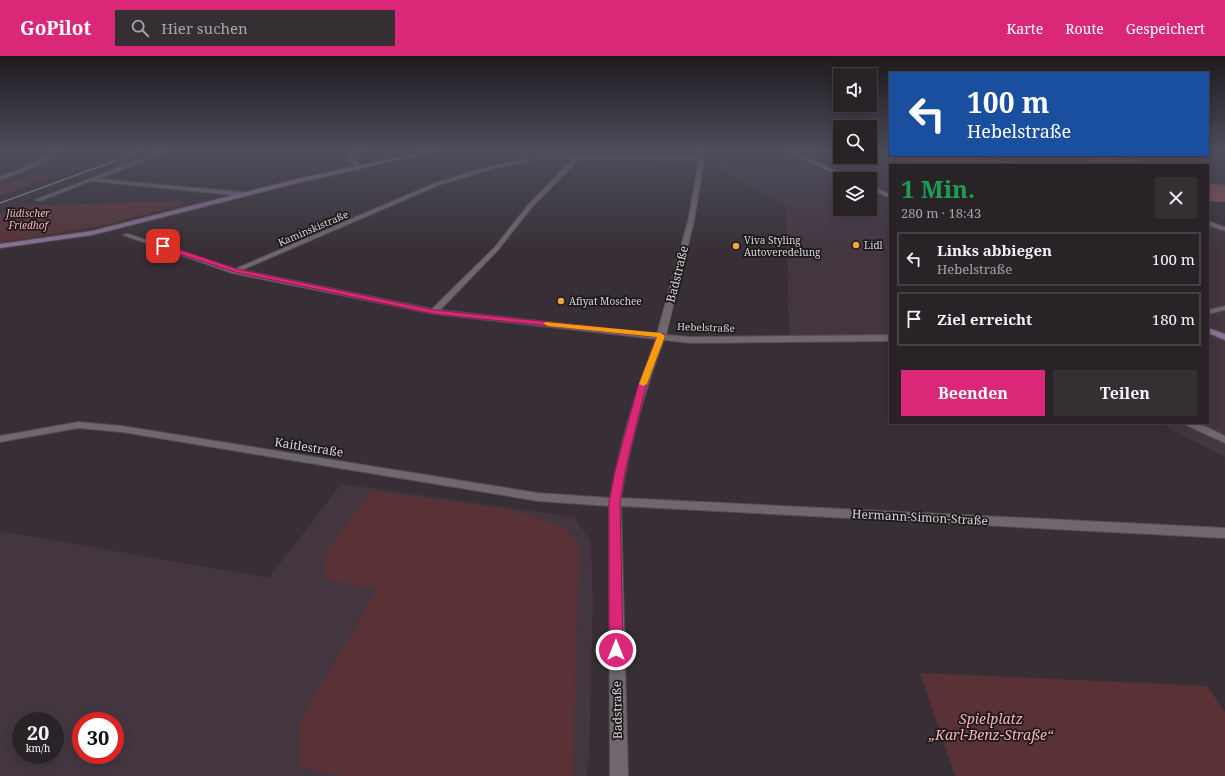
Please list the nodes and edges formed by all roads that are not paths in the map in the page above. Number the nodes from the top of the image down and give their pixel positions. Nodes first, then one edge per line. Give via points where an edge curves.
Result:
1 (80, 185) edge
2 (141, 185) edge
3 (283, 185) edge
4 (436, 185) edge
5 (551, 185) edge
6 (697, 185) edge
7 (877, 190) edge
8 (242, 194) junction
9 (889, 196) edge
10 (38, 200) dead end
11 (1209, 223) edge
12 (1225, 229) edge
13 (126, 235) dead end
14 (0, 246) edge
15 (235, 270) junction
16 (1225, 308) edge
17 (434, 312) junction
18 (1209, 312) edge
19 (1209, 330) edge
20 (661, 336) junction
21 (1225, 337) edge
22 (889, 338) edge
23 (1192, 424) edge
24 (0, 439) edge
25 (1225, 440) edge
26 (615, 502) junction
27 (1225, 533) edge
28 (619, 776) edge

1 - 10 street
2 - 8 street
3 - 8 main road
4 - 15 street, Kaminskistraße
5 - 17 street via 530,206 496,249
6 - 20 street, Badstraße via 691,221
7 - 9 main road
8 - 14 main road via 92,232
11 - 12 street
13 - 15 street, Hebelstraße
15 - 17 street, Hebelstraße
16 - 18 street
17 - 20 street, Hebelstraße
19 - 21 main road
20 - 22 street, Hebelstraße via 690,340
20 - 26 street, Badstraße via 642,386 621,467
23 - 25 street
24 - 26 street, Kaitlestraße via 78,425 122,429 538,497
26 - 27 street, Hermann-Simon-Straße
26 - 28 street, Badstraße

